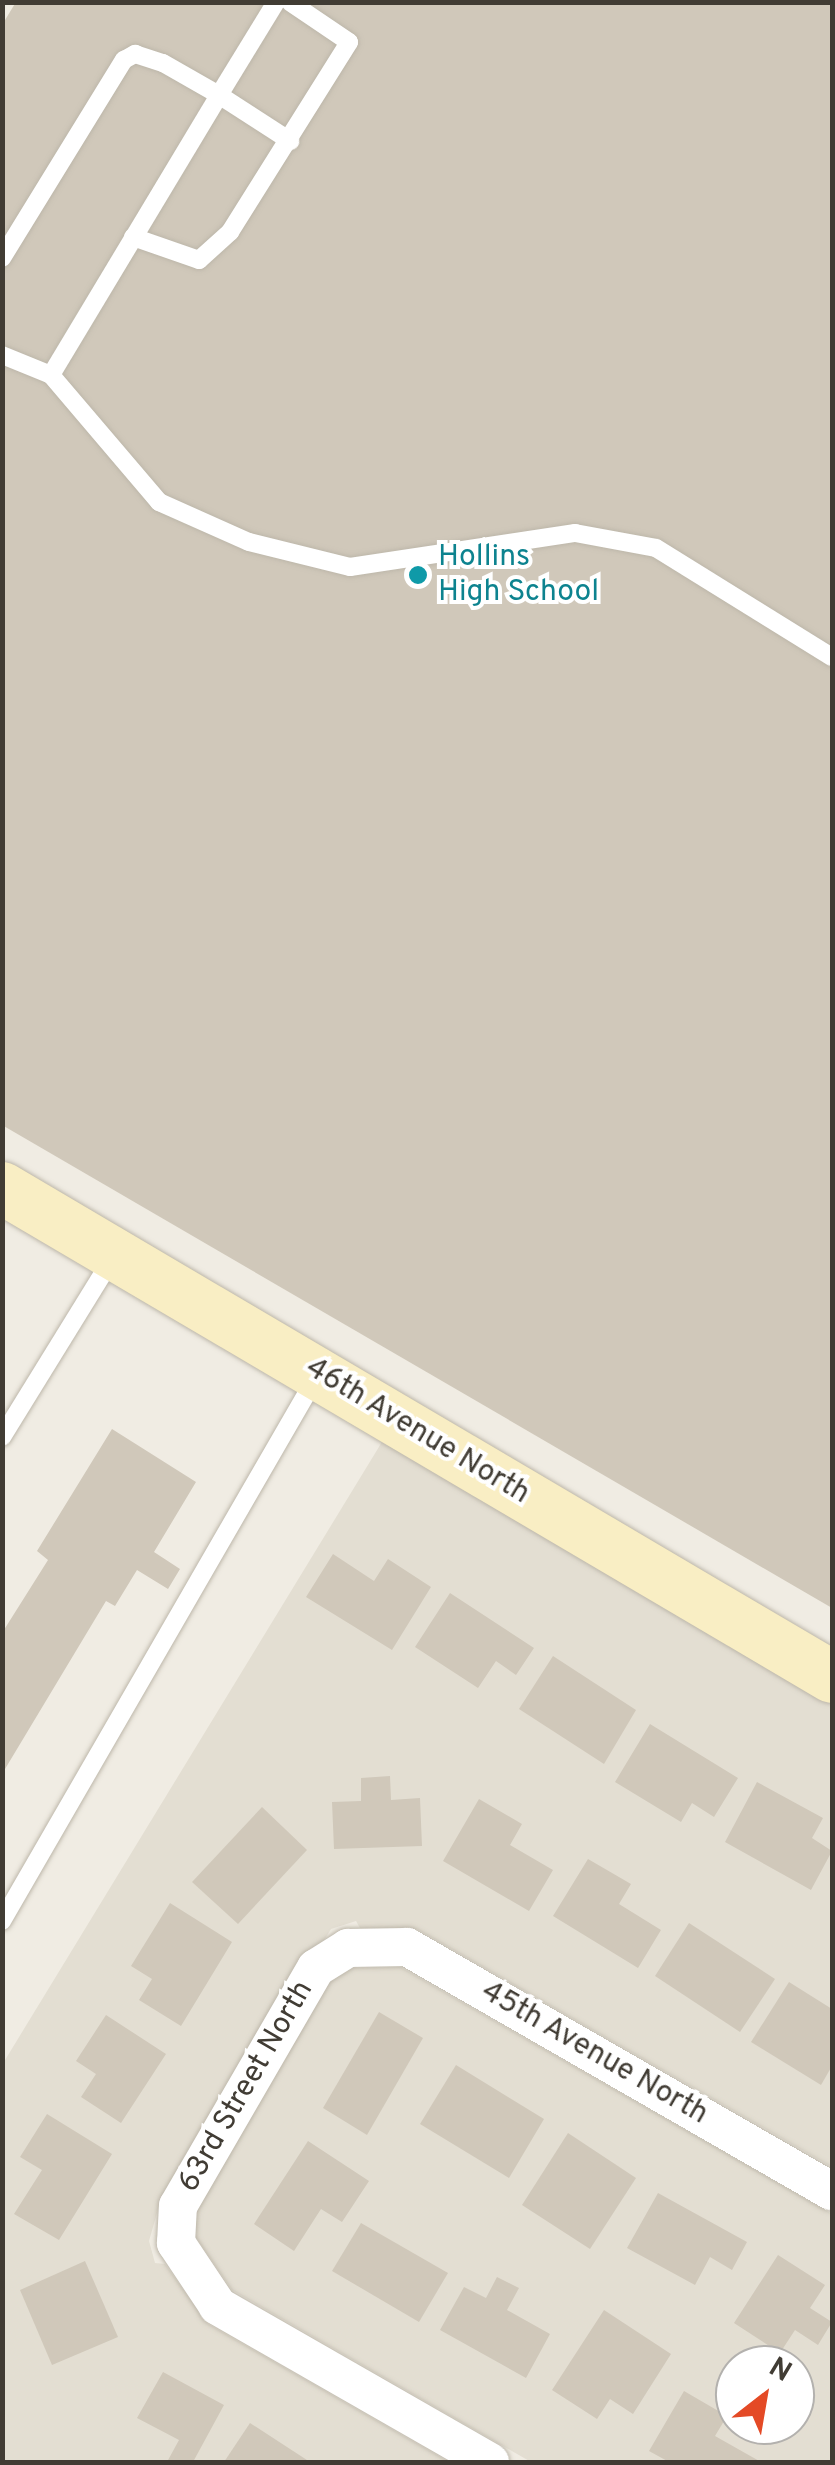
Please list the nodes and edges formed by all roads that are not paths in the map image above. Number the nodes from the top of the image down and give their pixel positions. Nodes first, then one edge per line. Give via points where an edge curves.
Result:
1 (276, 2) edge
2 (290, 2) edge
3 (219, 95) junction
4 (290, 141) junction
5 (133, 237) junction
6 (2, 258) edge
7 (2, 355) edge
8 (51, 375) junction
9 (832, 657) edge
10 (2, 1188) edge
11 (115, 1254) junction
12 (318, 1374) junction
13 (2, 1437) edge
14 (832, 1677) edge
15 (2, 1921) edge
16 (348, 1948) joint
17 (832, 2190) edge
18 (490, 2462) edge

1 - 3 lane
2 - 4 lane via 349,42
3 - 4 lane
3 - 5 lane
3 - 6 lane via 163,63 135,54 124,60
4 - 5 lane via 230,232 198,260
5 - 8 lane
7 - 8 lane
8 - 9 lane via 159,502 249,542 350,567 575,533 656,548
10 - 11 street, 46th Avenue North
11 - 12 street, 46th Avenue North
11 - 13 lane
12 - 14 street, 46th Avenue North
12 - 15 lane
16 - 17 street, 45th Avenue North via 407,1947
16 - 18 street, 63rd Street North via 316,1968 178,2206 176,2243 218,2306

